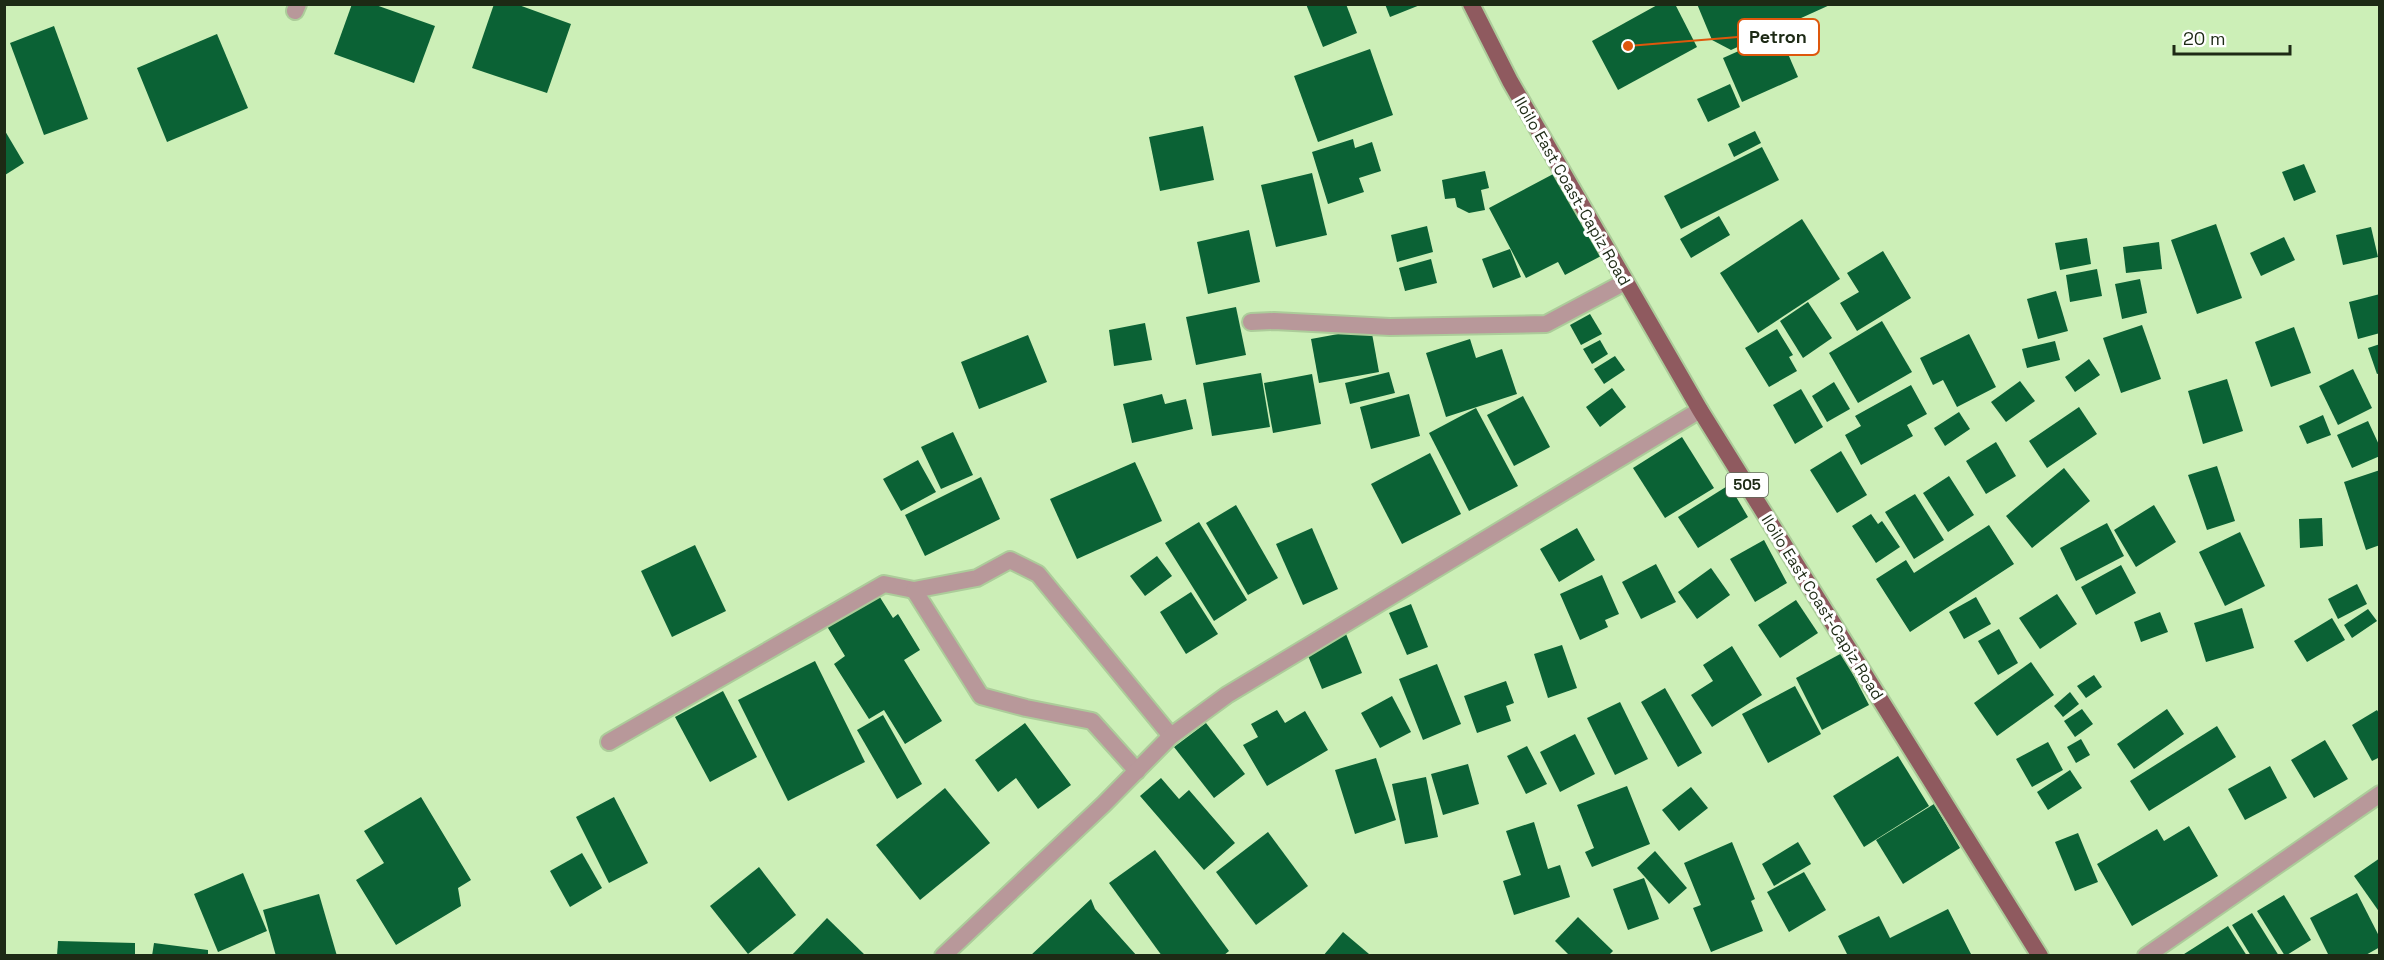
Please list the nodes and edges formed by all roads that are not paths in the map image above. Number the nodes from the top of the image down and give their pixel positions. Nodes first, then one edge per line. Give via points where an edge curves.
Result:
1 (1472, 4) edge
2 (1625, 282) junction
3 (1251, 322) dead end
4 (1701, 410) junction
5 (914, 590) junction
6 (1171, 736) junction
7 (609, 742) dead end
8 (1137, 771) junction
9 (2379, 794) edge
10 (943, 956) edge
11 (2040, 956) edge
12 (2146, 956) edge

1 - 2 main road, Iloilo East Coast-Capiz Road / 505 via 1510,81
2 - 3 street via 1546,324 1390,327
2 - 4 main road, Iloilo East Coast-Capiz Road / 505
4 - 6 street via 1227,695
4 - 11 main road, Iloilo East Coast-Capiz Road / 505
5 - 6 street via 976,578 1010,560 1038,574
5 - 7 street via 884,584
5 - 8 street via 981,696 1092,721
6 - 8 street
8 - 10 street
9 - 12 street

